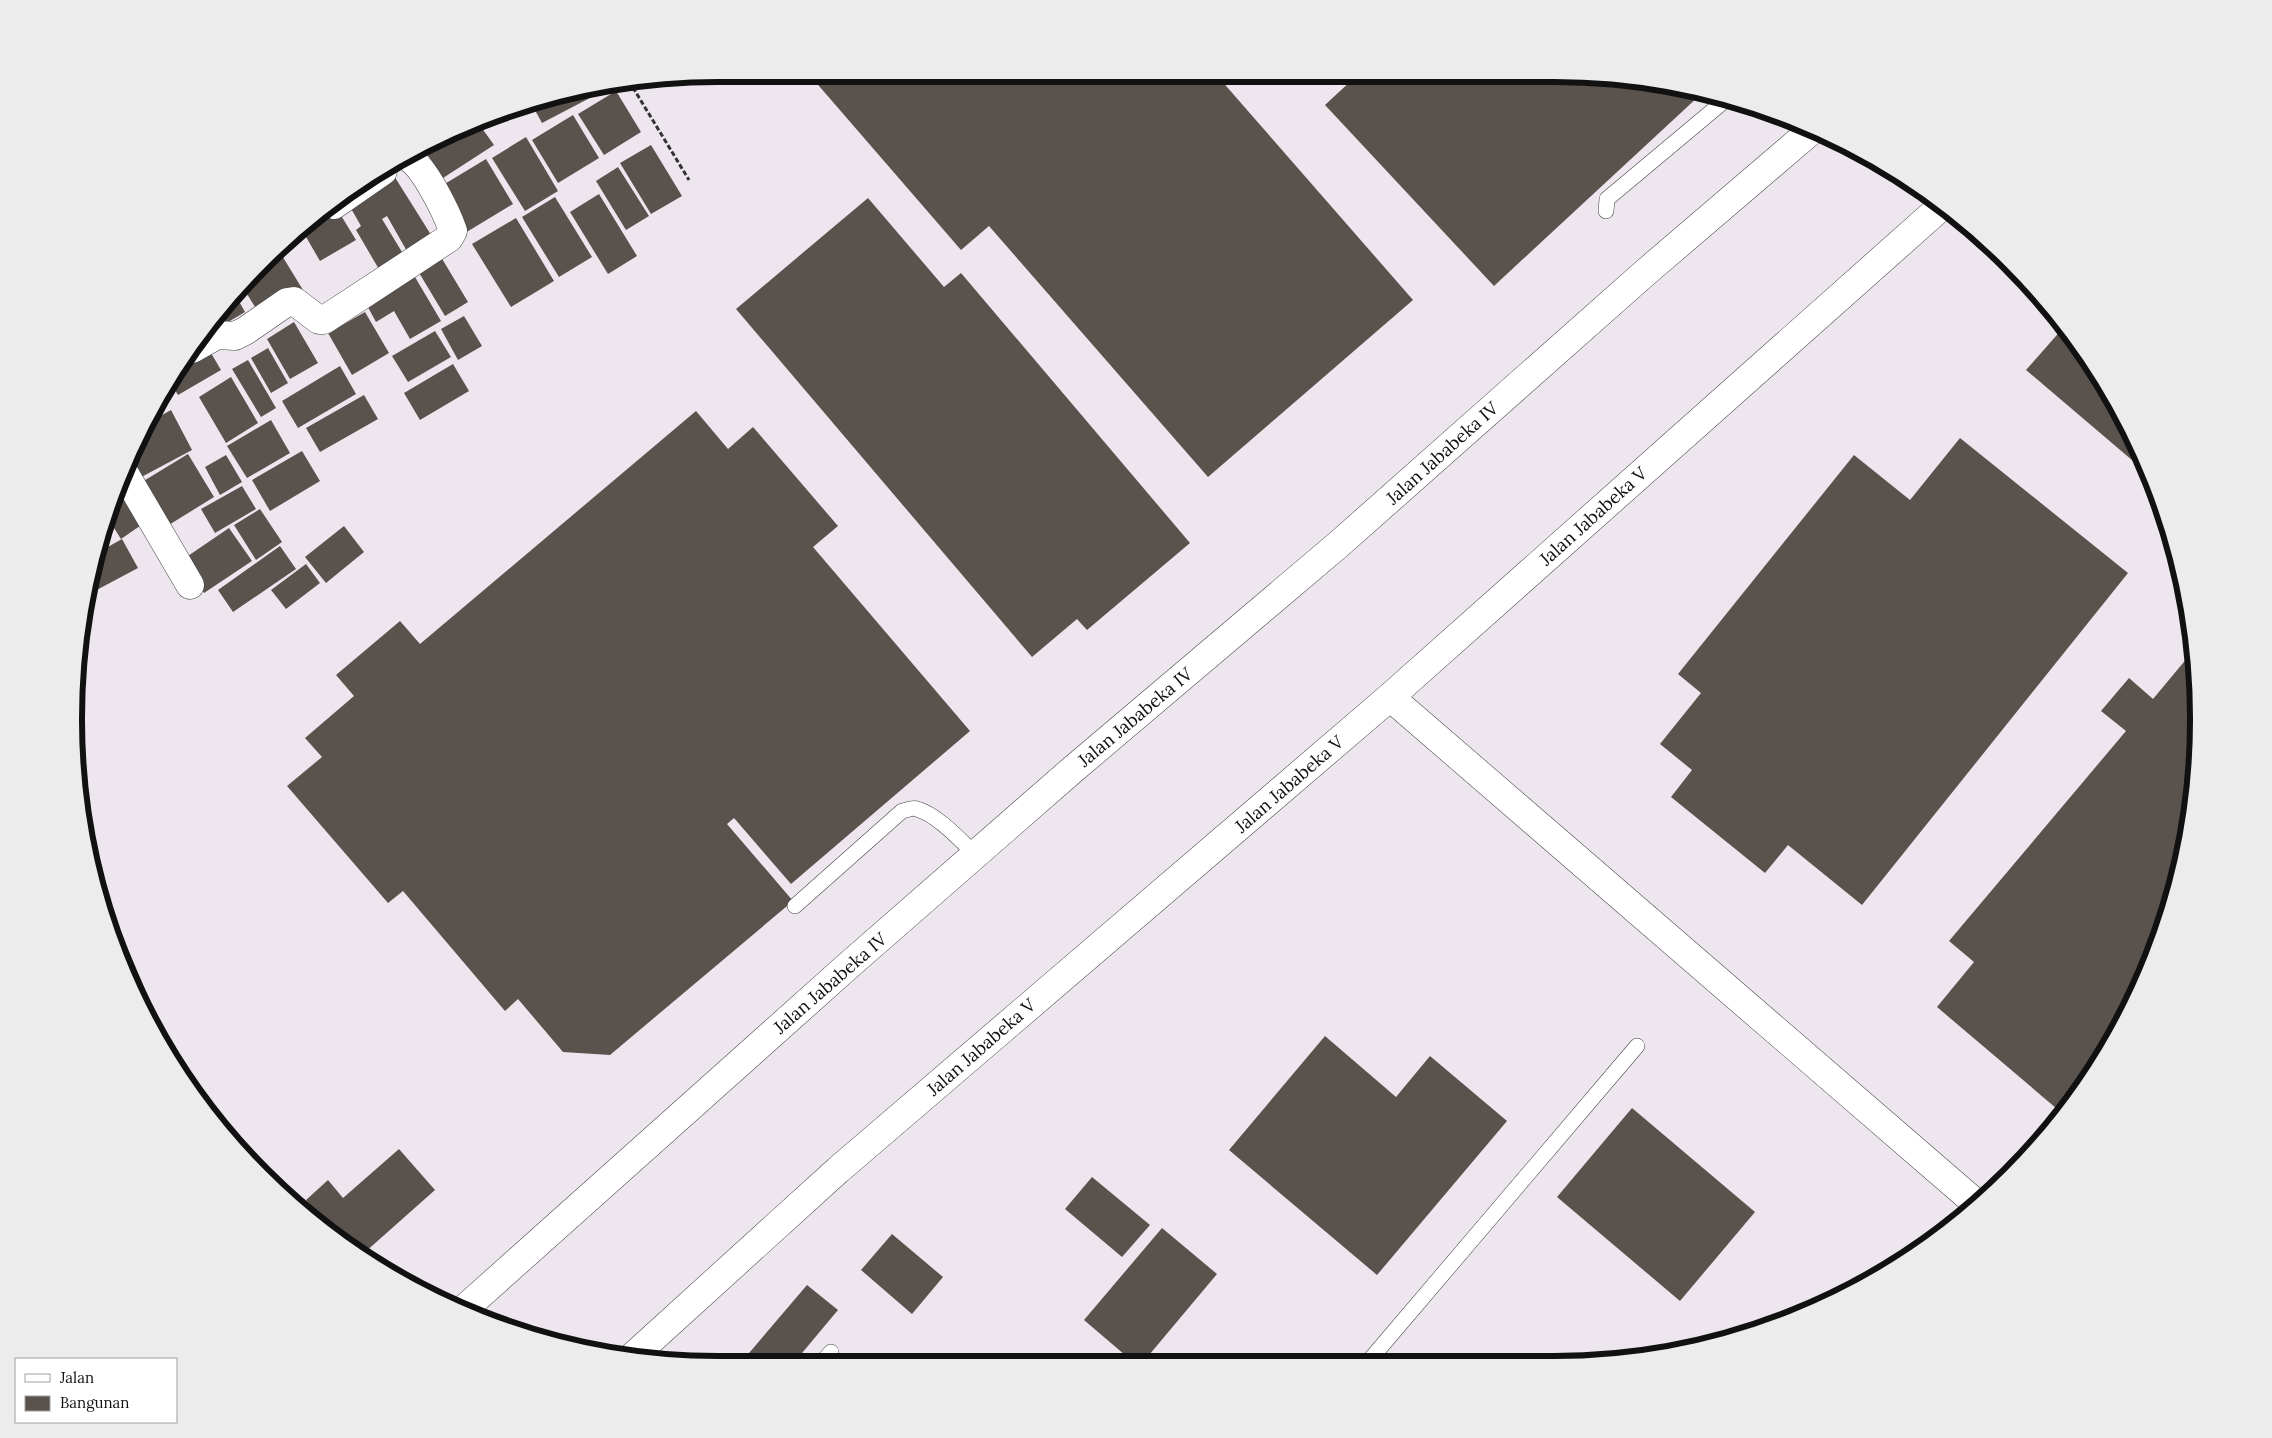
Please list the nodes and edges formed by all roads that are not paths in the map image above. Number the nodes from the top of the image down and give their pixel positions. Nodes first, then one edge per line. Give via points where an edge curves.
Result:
1 (1720, 105) edge
2 (1806, 135) edge
3 (413, 161) edge
4 (1606, 211) dead end
5 (1936, 211) edge
6 (208, 340) edge
7 (129, 481) edge
8 (190, 585) dead end
9 (1390, 698) junction
10 (977, 856) junction
11 (795, 906) dead end
12 (1637, 1046) dead end
13 (1971, 1199) edge
14 (469, 1304) edge
15 (639, 1350) edge
16 (1373, 1356) edge

1 - 4 lane via 1607,199
2 - 10 street, Jalan Jababeka IV
3 - 6 street via 449,220 450,238 324,320 319,320 294,301 288,302 235,336 217,335
5 - 9 street, Jalan Jababeka V
7 - 8 street
9 - 13 street
9 - 15 street, Jalan Jababeka V via 838,1170
10 - 11 lane via 925,813 915,808 902,811
10 - 14 street, Jalan Jababeka IV via 849,965
12 - 16 lane

